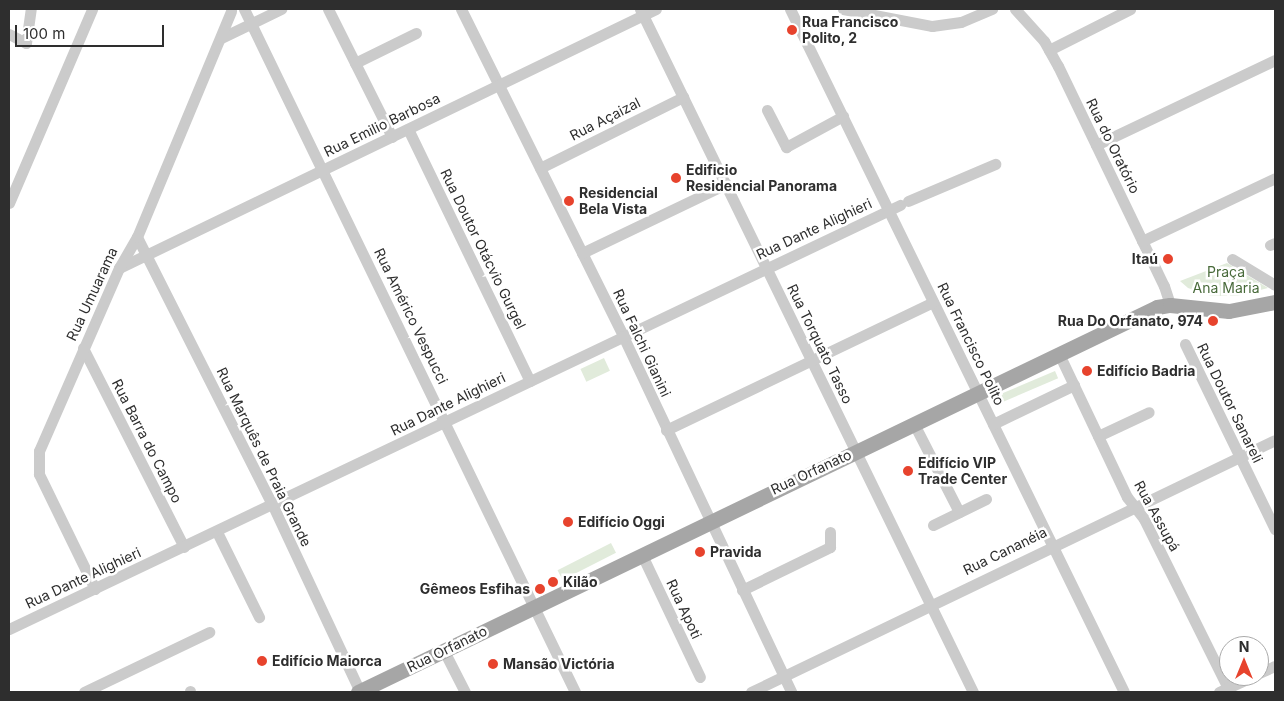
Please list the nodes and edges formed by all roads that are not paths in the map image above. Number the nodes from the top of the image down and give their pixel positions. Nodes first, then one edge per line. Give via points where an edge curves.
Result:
1 (31, 9) edge
2 (244, 9) edge
3 (281, 9) edge
4 (328, 9) edge
5 (461, 9) edge
6 (656, 9) edge
7 (790, 9) edge
8 (843, 9) edge
9 (992, 9) edge
10 (1015, 9) edge
11 (1130, 9) edge
12 (96, 10) edge
13 (231, 12) dead end
14 (642, 12) edge
15 (252, 23) junction
16 (416, 33) dead end
17 (9, 34) edge
18 (221, 38) junction
19 (1049, 50) junction
20 (1275, 60) edge
21 (355, 63) junction
22 (499, 86) junction
23 (683, 97) junction
24 (768, 110) dead end
25 (843, 116) junction
26 (408, 129) junction
27 (392, 137) junction
28 (1096, 145) junction
29 (995, 164) dead end
30 (540, 168) junction
31 (323, 170) junction
32 (1275, 178) edge
33 (726, 184) junction
34 (9, 203) edge
35 (899, 205) junction
36 (137, 237) junction
37 (1142, 241) junction
38 (582, 253) junction
39 (146, 255) junction
40 (1232, 259) dead end
41 (119, 268) junction
42 (767, 268) junction
43 (1275, 285) edge
44 (933, 302) junction
45 (1275, 302) edge
46 (1170, 305) junction
47 (623, 336) junction
48 (1185, 344) dead end
49 (83, 348) junction
50 (1059, 354) junction
51 (811, 360) junction
52 (530, 381) junction
53 (1074, 385) junction
54 (978, 393) junction
55 (1149, 412) dead end
56 (446, 422) junction
57 (914, 424) junction
58 (993, 424) junction
59 (666, 430) junction
60 (1098, 436) junction
61 (1275, 440) edge
62 (855, 452) junction
63 (1240, 457) junction
64 (986, 499) dead end
65 (273, 506) junction
66 (1134, 506) junction
67 (959, 512) junction
68 (709, 521) junction
69 (933, 525) dead end
70 (1275, 529) edge
71 (217, 532) junction
72 (830, 532) dead end
73 (1051, 545) junction
74 (184, 547) junction
75 (642, 555) junction
76 (94, 589) junction
77 (742, 590) junction
78 (929, 604) junction
79 (534, 607) junction
80 (259, 617) dead end
81 (9, 629) edge
82 (209, 632) dead end
83 (444, 651) junction
84 (700, 677) dead end
85 (784, 677) junction
86 (1226, 691) edge
87 (84, 692) edge
88 (359, 692) edge
89 (465, 692) edge
90 (575, 692) edge
91 (751, 692) edge
92 (792, 692) edge
93 (973, 692) edge
94 (1124, 692) edge

1 - 17 street via 26,43
2 - 15 street, Rua Américo Vespucci
3 - 15 street
4 - 21 street
5 - 22 street, Rua Falchi Gianini
6 - 14 street, Rua Emilio Barbosa
7 - 25 street, Rua Francisco Polito
8 - 9 street via 932,26 961,22
10 - 19 street, Rua do Oratório
11 - 19 street
12 - 34 street
13 - 18 street, Rua Umuarama
14 - 22 street, Rua Emilio Barbosa
14 - 23 street, Rua Torquato Tasso
15 - 18 street
15 - 31 street, Rua Américo Vespucci
16 - 21 street
18 - 36 street, Rua Umuarama
19 - 28 street, Rua do Oratório
20 - 28 street
21 - 27 street
22 - 26 street, Rua Emilio Barbosa
22 - 30 street, Rua Falchi Gianini
23 - 30 street, Rua Açaizal
23 - 33 street, Rua Torquato Tasso
24 - 25 street via 786,147
25 - 35 street, Rua Francisco Polito
26 - 27 street, Rua Emilio Barbosa
26 - 52 street, Rua Doutor Otácvio Gurgel
27 - 31 street, Rua Emilio Barbosa
28 - 37 street, Rua do Oratório
29 - 35 street, Rua Dante Alighieri
30 - 38 street, Rua Falchi Gianini
31 - 39 street, Rua Emilio Barbosa
31 - 56 street, Rua Américo Vespucci
32 - 37 street
33 - 38 street
33 - 42 street, Rua Torquato Tasso
35 - 42 street, Rua Dante Alighieri
35 - 44 street, Rua Francisco Polito
36 - 39 street, Rua Marquês de Praia Grande
36 - 41 street, Rua Umuarama
37 - 46 street, Rua do Oratório
38 - 47 street, Rua Falchi Gianini
39 - 41 street, Rua Emilio Barbosa
39 - 65 street, Rua Marquês de Praia Grande
40 - 43 street
41 - 49 street, Rua Umuarama
42 - 47 street, Rua Dante Alighieri
42 - 51 street, Rua Torquato Tasso
44 - 51 street
44 - 54 street, Rua Francisco Polito
45 - 46 main road, Rua Orfanato via 1229,311
46 - 50 main road, Rua Orfanato via 1158,307
47 - 52 street, Rua Dante Alighieri
47 - 59 street, Rua Falchi Gianini
48 - 63 street, Rua Doutor Sanareli
49 - 74 street, Rua Barra do Campo
49 - 76 street, Rua Umuarama via 39,451 38,467
50 - 53 street, Rua Assupá
50 - 54 main road, Rua Orfanato
51 - 59 street
51 - 62 street, Rua Torquato Tasso
52 - 56 street, Rua Dante Alighieri
53 - 58 street
53 - 60 street, Rua Assupá
54 - 57 main road, Rua Orfanato
54 - 58 street, Rua Francisco Polito
55 - 60 street
56 - 65 street, Rua Dante Alighieri
56 - 79 street, Rua Américo Vespucci
57 - 62 main road, Rua Orfanato
57 - 67 street
58 - 73 street, Rua Francisco Polito
59 - 68 street, Rua Falchi Gianini
60 - 66 street, Rua Assupá
61 - 63 street, Rua Cananéia
62 - 68 main road, Rua Orfanato
62 - 78 street, Rua Torquato Tasso
63 - 66 street, Rua Cananéia
63 - 70 street, Rua Doutor Sanareli
64 - 67 street
65 - 71 street, Rua Dante Alighieri
65 - 88 street, Rua Marquês de Praia Grande
66 - 73 street, Rua Cananéia
66 - 86 street, Rua Assupá via 1144,519
67 - 69 street
68 - 75 main road, Rua Orfanato
68 - 77 street, Rua Falchi Gianini
71 - 74 street, Rua Dante Alighieri
71 - 80 street
72 - 77 street via 830,547
73 - 78 street, Rua Cananéia
73 - 94 street, Rua Francisco Polito
74 - 76 street, Rua Dante Alighieri
75 - 79 main road, Rua Orfanato
75 - 84 street, Rua Apoti
76 - 81 street, Rua Dante Alighieri
77 - 85 street, Rua Falchi Gianini
78 - 85 street, Rua Cananéia
78 - 93 street, Rua Torquato Tasso
79 - 83 main road, Rua Orfanato
79 - 90 street, Rua Américo Vespucci
82 - 87 street
83 - 88 main road, Rua Orfanato
83 - 89 street
85 - 91 street, Rua Cananéia
85 - 92 street, Rua Falchi Gianini

